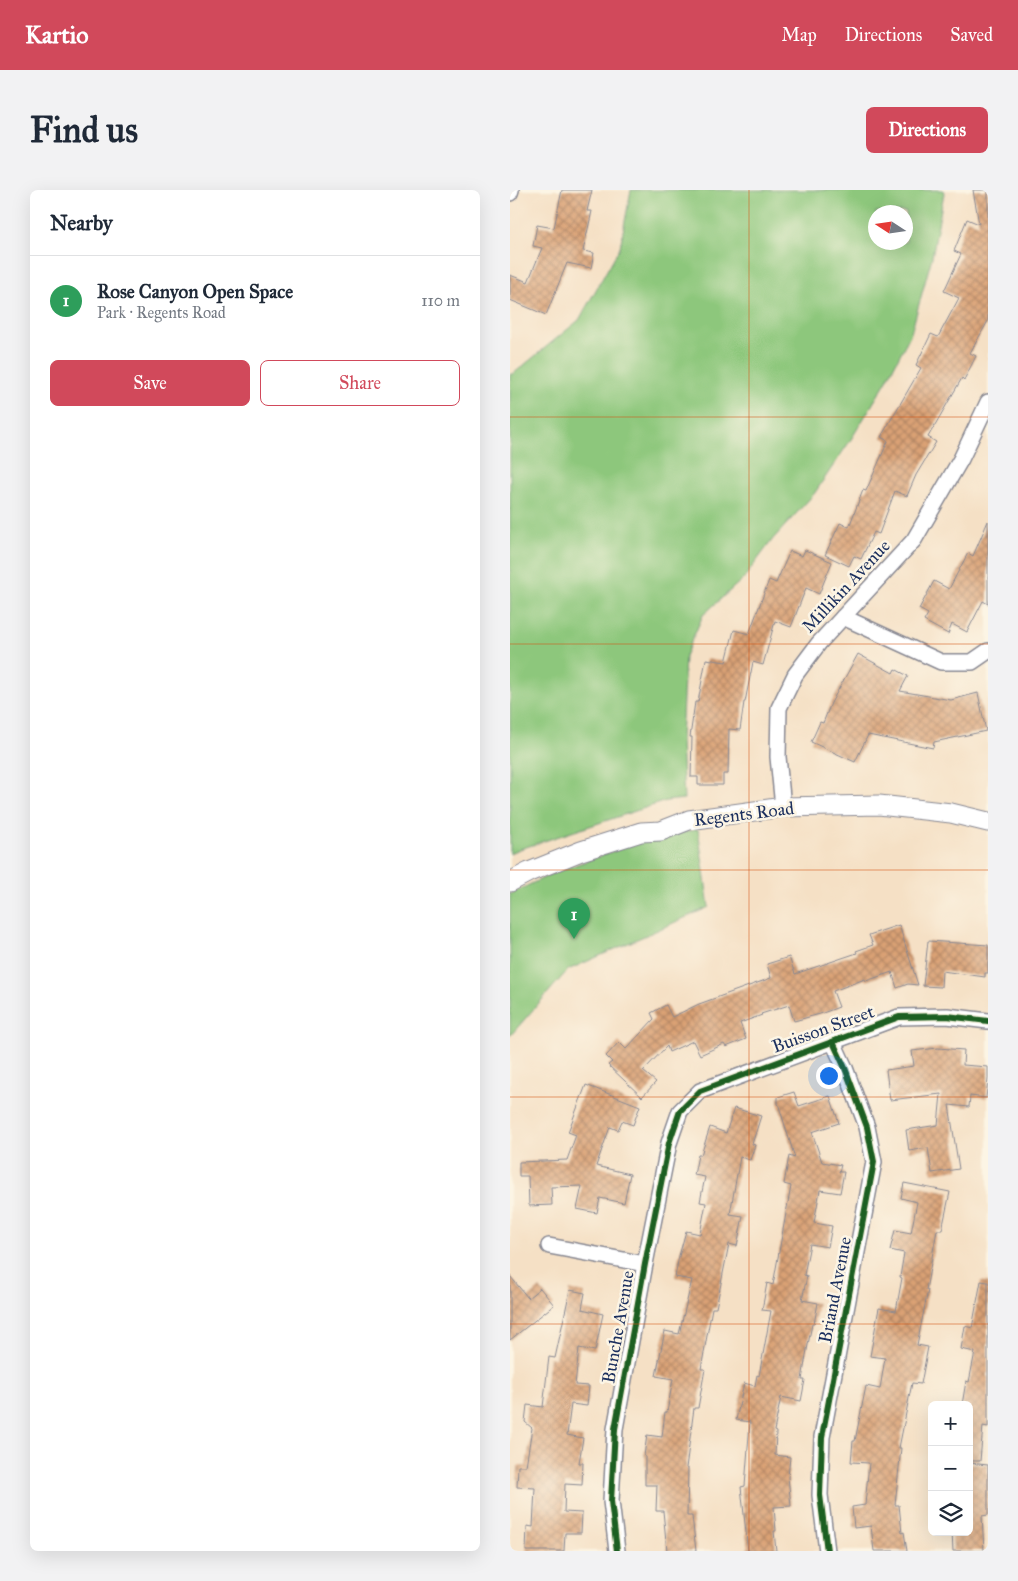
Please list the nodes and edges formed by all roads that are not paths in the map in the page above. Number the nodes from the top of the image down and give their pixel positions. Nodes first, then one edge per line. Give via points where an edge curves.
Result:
1 (988, 402) edge
2 (843, 617) junction
3 (988, 651) edge
4 (784, 807) junction
5 (988, 822) edge
6 (510, 882) edge
7 (988, 1021) edge
8 (833, 1042) junction
9 (680, 1111) joint
10 (549, 1246) dead end
11 (645, 1264) junction
12 (617, 1551) edge
13 (827, 1551) edge

1 - 2 street, Millikin Avenue via 914,540
2 - 3 street via 941,662 972,662
2 - 4 street, Millikin Avenue via 795,674 779,708 778,757
4 - 5 street, Regents Road via 879,805 951,813
4 - 6 street, Regents Road via 688,820 661,831 641,832 581,851
7 - 8 street, Buisson Street via 947,1016 899,1017
8 - 9 street, Buisson Street via 700,1091
8 - 13 street, Briand Avenue via 867,1127 874,1162 822,1437 820,1495
9 - 11 street, Bunche Avenue via 669,1143
10 - 11 street
11 - 12 street, Bunche Avenue via 615,1429 612,1501

